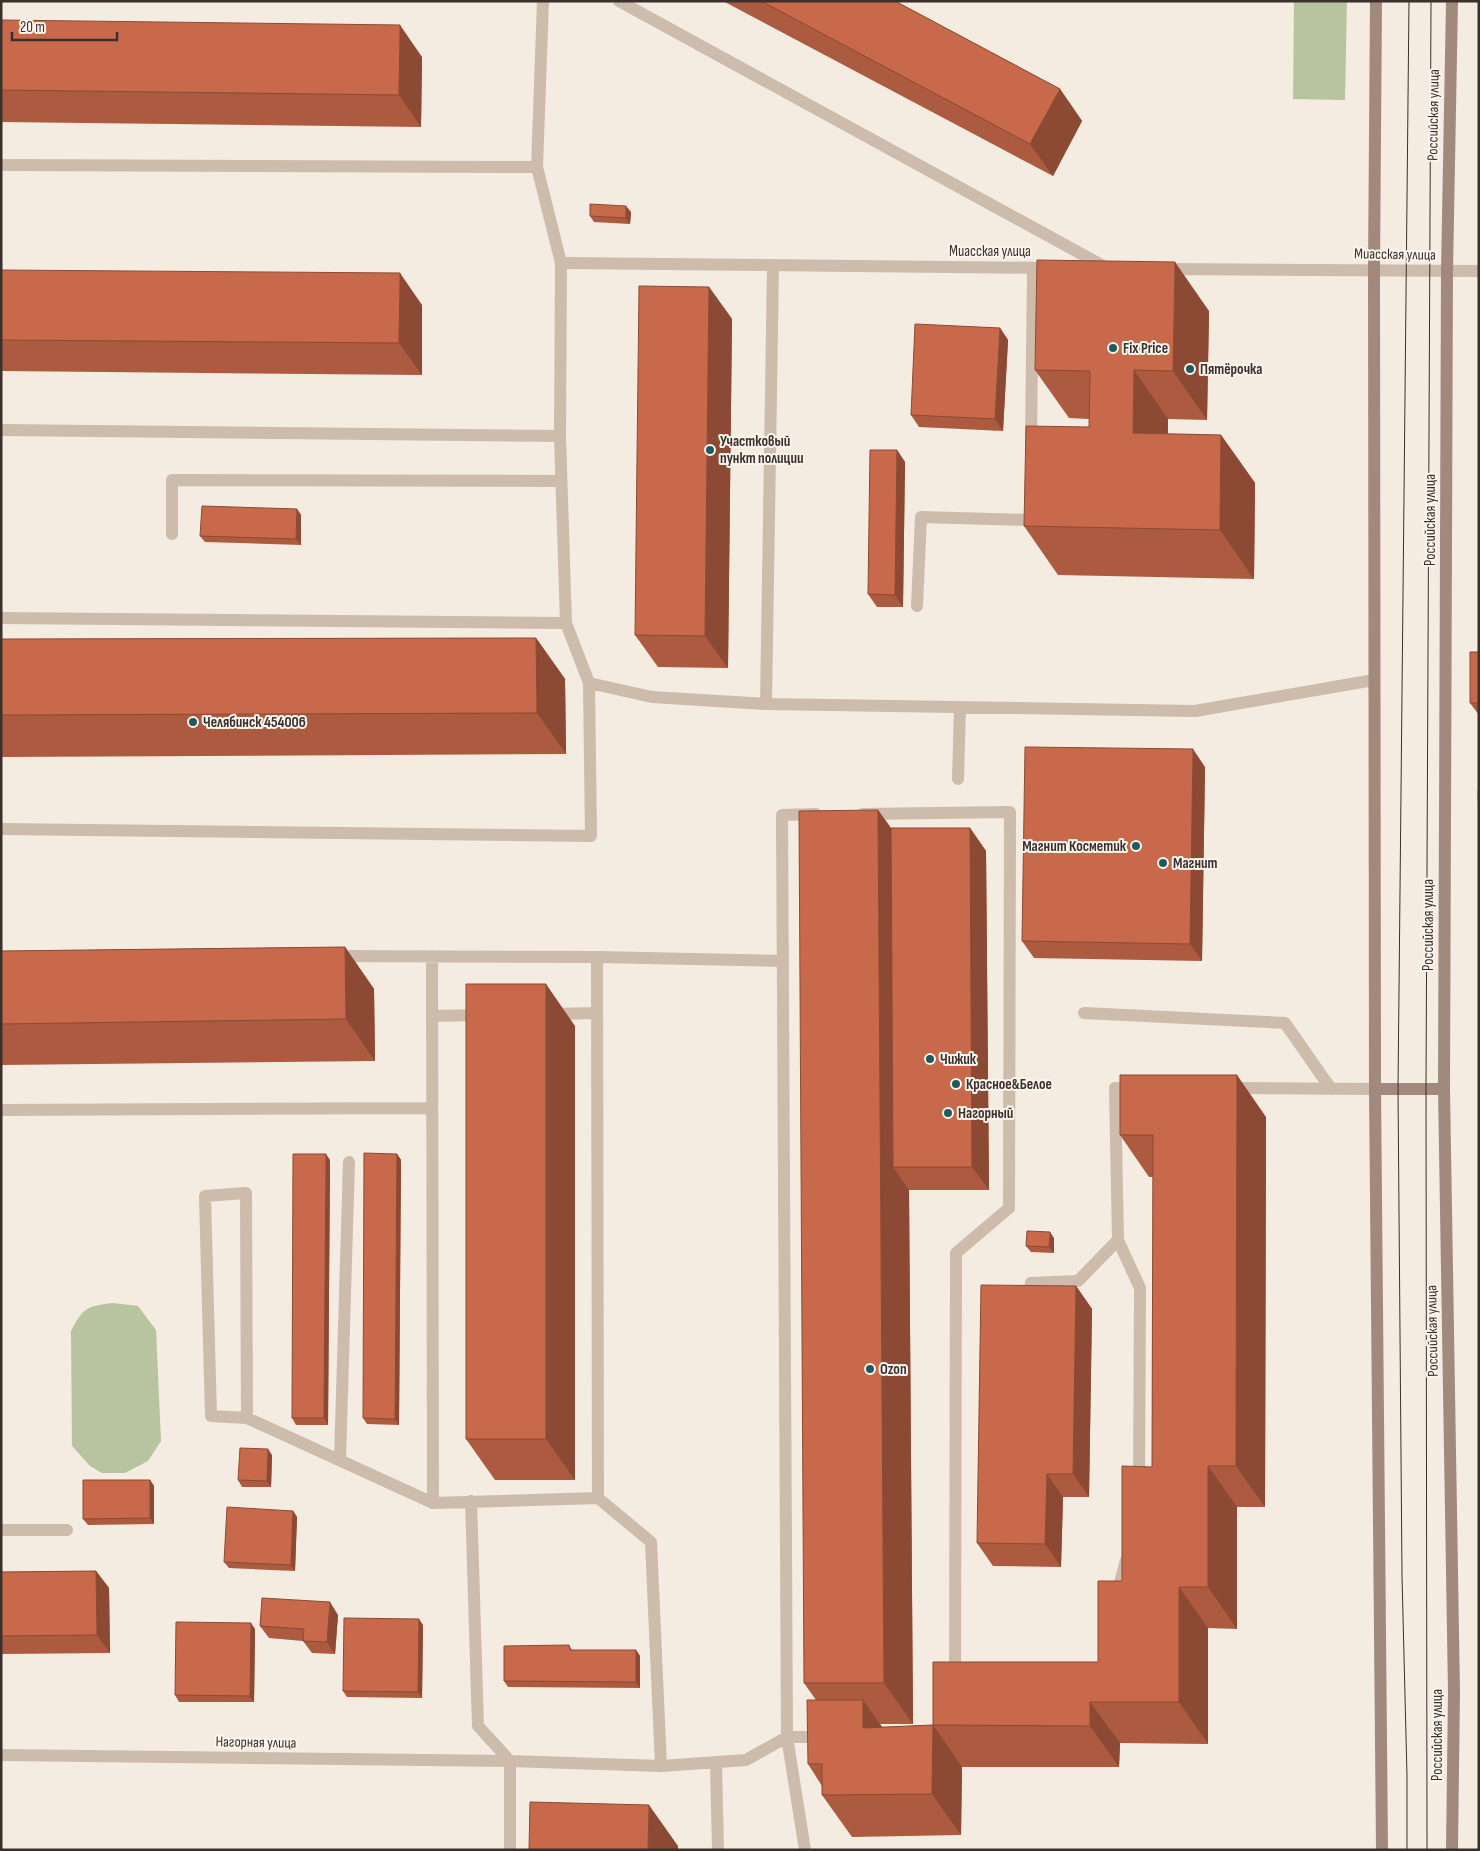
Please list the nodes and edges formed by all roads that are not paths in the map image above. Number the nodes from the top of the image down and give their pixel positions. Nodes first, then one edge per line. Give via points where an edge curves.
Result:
1 (543, 1) edge
2 (619, 1) edge
3 (1376, 1) edge
4 (1452, 1) edge
5 (1, 165) edge
6 (537, 168) junction
7 (561, 264) junction
8 (773, 266) junction
9 (1034, 268) junction
10 (1155, 269) edge
11 (1374, 270) junction
12 (1447, 271) junction
13 (1479, 271) edge
14 (1, 430) edge
15 (560, 436) junction
16 (1031, 451) edge
17 (561, 481) junction
18 (1030, 501) edge
19 (172, 534) dead end
20 (917, 606) dead end
21 (1, 618) edge
22 (566, 623) junction
23 (1374, 680) junction
24 (589, 683) junction
25 (766, 704) junction
26 (960, 707) junction
27 (958, 779) dead end
28 (832, 814) edge
29 (852, 814) edge
30 (1, 829) edge
31 (325, 956) edge
32 (432, 956) junction
33 (597, 957) junction
34 (782, 960) junction
35 (597, 1013) junction
36 (1084, 1013) dead end
37 (539, 1014) edge
38 (490, 1015) edge
39 (432, 1016) junction
40 (1153, 1088) edge
41 (1219, 1088) edge
42 (1331, 1089) junction
43 (1375, 1089) junction
44 (1444, 1089) junction
45 (432, 1108) junction
46 (1, 1110) edge
47 (349, 1162) dead end
48 (1118, 1240) junction
49 (1028, 1308) edge
50 (247, 1418) junction
51 (340, 1460) junction
52 (1139, 1496) edge
53 (598, 1498) junction
54 (471, 1501) junction
55 (433, 1503) junction
56 (1, 1530) edge
57 (67, 1530) dead end
58 (1131, 1544) edge
59 (1113, 1608) edge
60 (951, 1690) edge
61 (834, 1736) edge
62 (787, 1738) junction
63 (1, 1755) edge
64 (510, 1761) junction
65 (716, 1762) junction
66 (661, 1766) junction
67 (510, 1850) edge
68 (718, 1850) edge
69 (805, 1850) edge
70 (1382, 1850) edge
71 (1452, 1850) edge

1 - 6 street
2 - 9 street, Миасская улица via 1111,268
3 - 11 main road
4 - 12 main road, Российская улица
5 - 6 street
6 - 7 street
7 - 8 street, Миасская улица
7 - 15 street
8 - 9 street, Миасская улица
8 - 25 street
9 - 16 street
10 - 11 street, Миасская улица
11 - 12 street, Миасская улица
11 - 23 main road
12 - 13 street, Миасская улица
12 - 44 main road, Российская улица
14 - 15 street
15 - 17 street
17 - 19 street via 172,480
17 - 22 street
18 - 20 street via 1030,520 921,517
21 - 22 street
22 - 24 street
23 - 26 street via 1195,712
23 - 43 main road
24 - 25 street via 652,697
24 - 30 street via 591,836
25 - 26 street
26 - 27 street
28 - 34 street via 782,815
29 - 60 street via 1010,812 1010,1208 956,1253 960,1673
31 - 32 street
32 - 33 street
32 - 39 street
33 - 34 street
33 - 35 street
34 - 62 street
35 - 37 street
35 - 53 street
36 - 42 street via 1285,1023
38 - 39 street
39 - 45 street
40 - 48 street via 1116,1088
41 - 42 street
42 - 43 street
43 - 44 main road
43 - 70 main road
44 - 71 main road, Российская улица via 1454,1692
45 - 46 street
45 - 55 street
47 - 51 street
48 - 49 street via 1078,1281 1031,1283
48 - 52 street via 1140,1288
50 - 50 street via 246,1192 206,1196 212,1416
50 - 51 street
51 - 55 street
53 - 54 street
53 - 66 street via 651,1542
54 - 55 street
54 - 64 street via 478,1726
56 - 57 street
58 - 59 street
61 - 62 street
62 - 65 street, Нагорная улица via 746,1760
62 - 69 street
63 - 64 street, Нагорная улица
64 - 66 street, Нагорная улица
64 - 67 street
65 - 66 street, Нагорная улица
65 - 68 street

